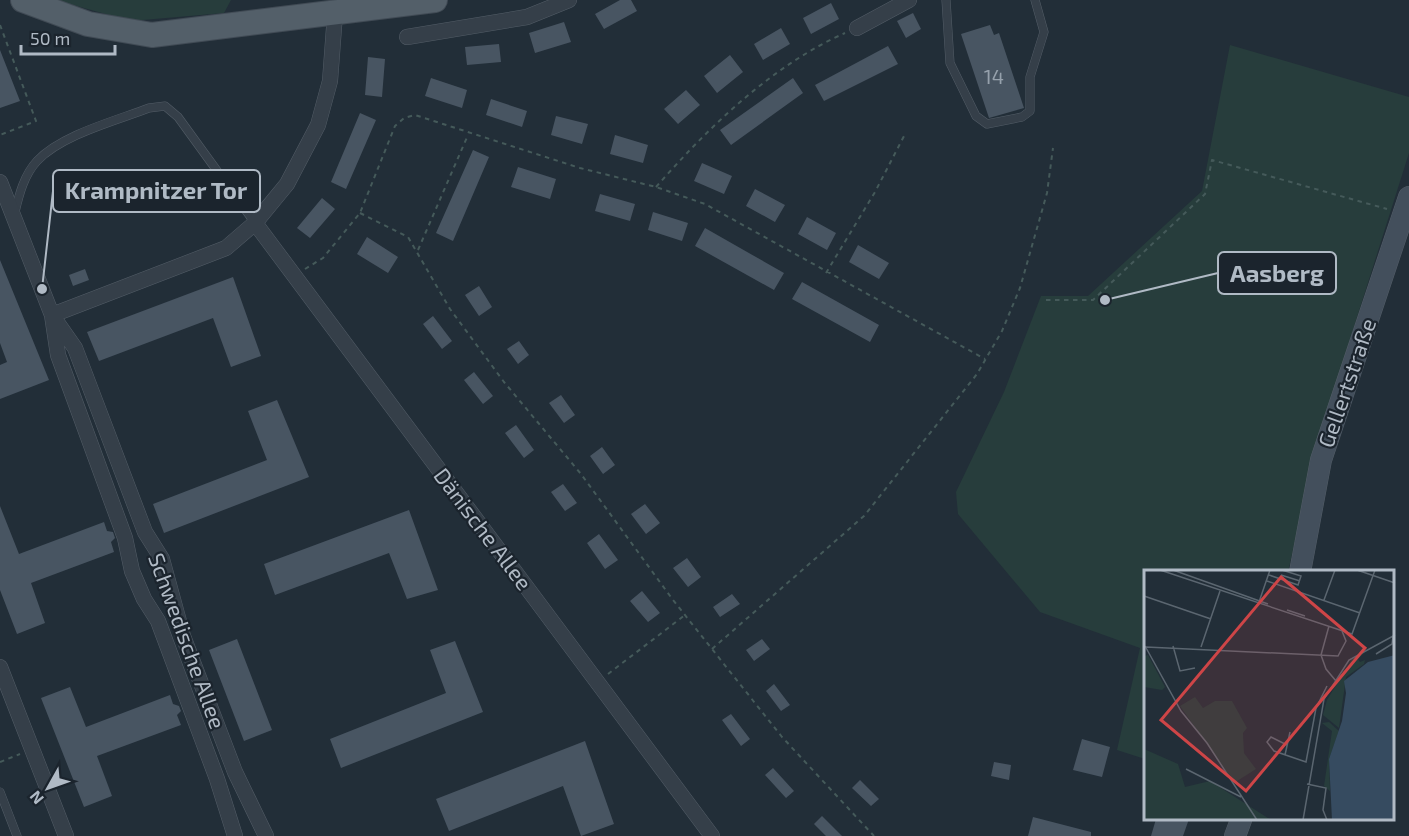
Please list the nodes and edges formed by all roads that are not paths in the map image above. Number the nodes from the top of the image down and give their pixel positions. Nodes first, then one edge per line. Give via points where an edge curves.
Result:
1 (23, 0) edge
2 (435, 0) edge
3 (569, 0) edge
4 (909, 0) edge
5 (946, 0) edge
6 (1035, 0) edge
7 (335, 14) junction
8 (857, 28) road end
9 (407, 37) dead end
10 (0, 182) edge
11 (1406, 205) edge
12 (14, 217) junction
13 (255, 223) junction
14 (52, 315) junction
15 (1300, 570) edge
16 (0, 667) edge
17 (0, 792) edge
18 (1240, 821) edge
19 (17, 836) edge
20 (66, 836) edge
21 (235, 836) edge
22 (266, 836) edge
23 (711, 836) edge
24 (1235, 836) edge

1 - 7 main road via 88,24 152,35
2 - 7 main road
3 - 9 street via 527,17
4 - 8 street
5 - 6 lane via 950,63 976,116 987,124 1022,117 1030,111 1031,69 1044,39
7 - 13 street via 332,70 318,125 293,175
10 - 12 street, Schwedische Allee
11 - 15 street, Gellertstraße via 1321,460
12 - 13 lane via 24,181 36,162 55,146 149,108 165,106 178,117
12 - 14 street, Schwedische Allee
13 - 14 street via 226,248
13 - 23 street, Dänische Allee
14 - 21 street, Schwedische Allee via 58,355 125,538 132,571 158,621
14 - 22 street, Schwedische Allee via 75,348 146,532 162,560 183,636 235,772
16 - 20 street
17 - 19 lane
18 - 24 street

